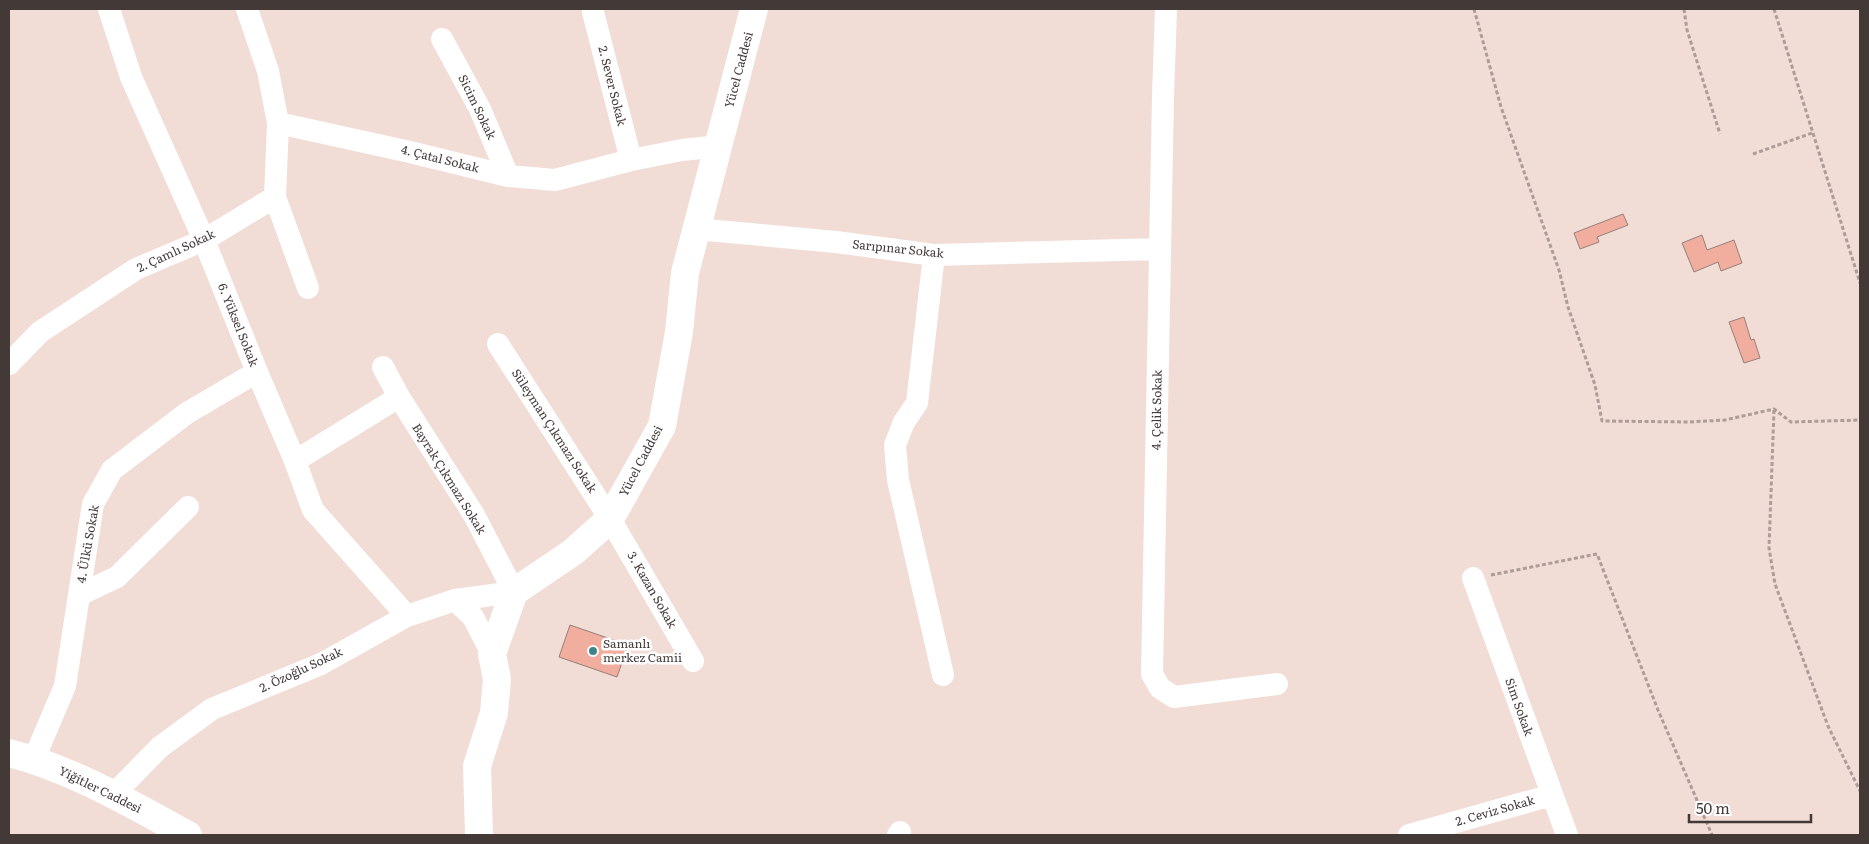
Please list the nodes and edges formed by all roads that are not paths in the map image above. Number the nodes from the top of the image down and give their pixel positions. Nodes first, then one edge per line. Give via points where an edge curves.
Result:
1 (109, 9) edge
2 (247, 9) edge
3 (754, 9) edge
4 (1166, 9) edge
5 (593, 12) dead end
6 (442, 39) dead end
7 (278, 123) junction
8 (718, 146) junction
9 (631, 160) junction
10 (508, 176) junction
11 (275, 197) junction
12 (696, 229) junction
13 (204, 240) junction
14 (1160, 249) junction
15 (934, 255) junction
16 (308, 288) dead end
17 (498, 344) dead end
18 (9, 364) edge
19 (383, 367) dead end
20 (257, 372) junction
21 (399, 398) junction
22 (296, 461) junction
23 (188, 507) dead end
24 (610, 519) junction
25 (1472, 578) road end
26 (514, 592) junction
27 (79, 595) junction
28 (455, 600) junction
29 (406, 616) junction
30 (492, 654) junction
31 (693, 661) dead end
32 (943, 675) dead end
33 (1277, 684) dead end
34 (21, 756) edge
35 (113, 795) junction
36 (1552, 795) junction
37 (188, 835) edge
38 (480, 835) edge
39 (1409, 835) edge
40 (1567, 835) edge

1 - 13 street, 6. Yüksel Sokak via 131,77
2 - 7 street via 268,71
3 - 8 main road, Yücel Caddesi
4 - 14 street, 4. Çelik Sokak
5 - 9 street, 2. Sever Sokak
6 - 10 street, Sicim Sokak via 480,109
7 - 10 street, 4. Çatal Sokak
7 - 11 street
8 - 9 street, 4. Çatal Sokak
8 - 12 main road, Yücel Caddesi
9 - 10 street, 4. Çatal Sokak via 555,180
11 - 13 street, 2. Çamlı Sokak
11 - 16 street
12 - 15 street, Sarıpınar Sokak
12 - 24 main road, Yücel Caddesi via 685,274 679,332 662,426
13 - 18 street, 2. Çamlı Sokak via 136,269 40,332
13 - 20 street, 6. Yüksel Sokak
14 - 15 street, Sarıpınar Sokak
14 - 33 street, 4. Çelik Sokak via 1152,674 1160,688 1174,697
15 - 32 street via 917,403 894,445 898,480
17 - 24 street, Süleyman Çıkmazı Sokak
19 - 21 street, Bayrak Çıkmazı Sokak
20 - 22 street, 6. Yüksel Sokak
20 - 27 street, 4. Ülkü Sokak via 187,413 112,470 92,504
21 - 22 street
21 - 26 street, Bayrak Çıkmazı Sokak via 474,516
22 - 29 street, 6. Yüksel Sokak via 313,510
23 - 27 street via 117,578
24 - 26 main road, Yücel Caddesi via 573,552
24 - 31 street, 3. Kazan Sokak
25 - 36 street, Sim Sokak
26 - 28 street, 2. Özoğlu Sokak
26 - 30 main road
27 - 34 street, 4. Ülkü Sokak via 65,686
28 - 29 street, 2. Özoğlu Sokak
28 - 30 street via 473,617
29 - 35 street, 2. Özoğlu Sokak via 321,664 212,709 160,747
30 - 38 main road via 498,679 494,713 477,766
34 - 35 main road, Yiğitler Caddesi
35 - 37 main road, Yiğitler Caddesi
36 - 39 street, 2. Ceviz Sokak
36 - 40 street, Sim Sokak

